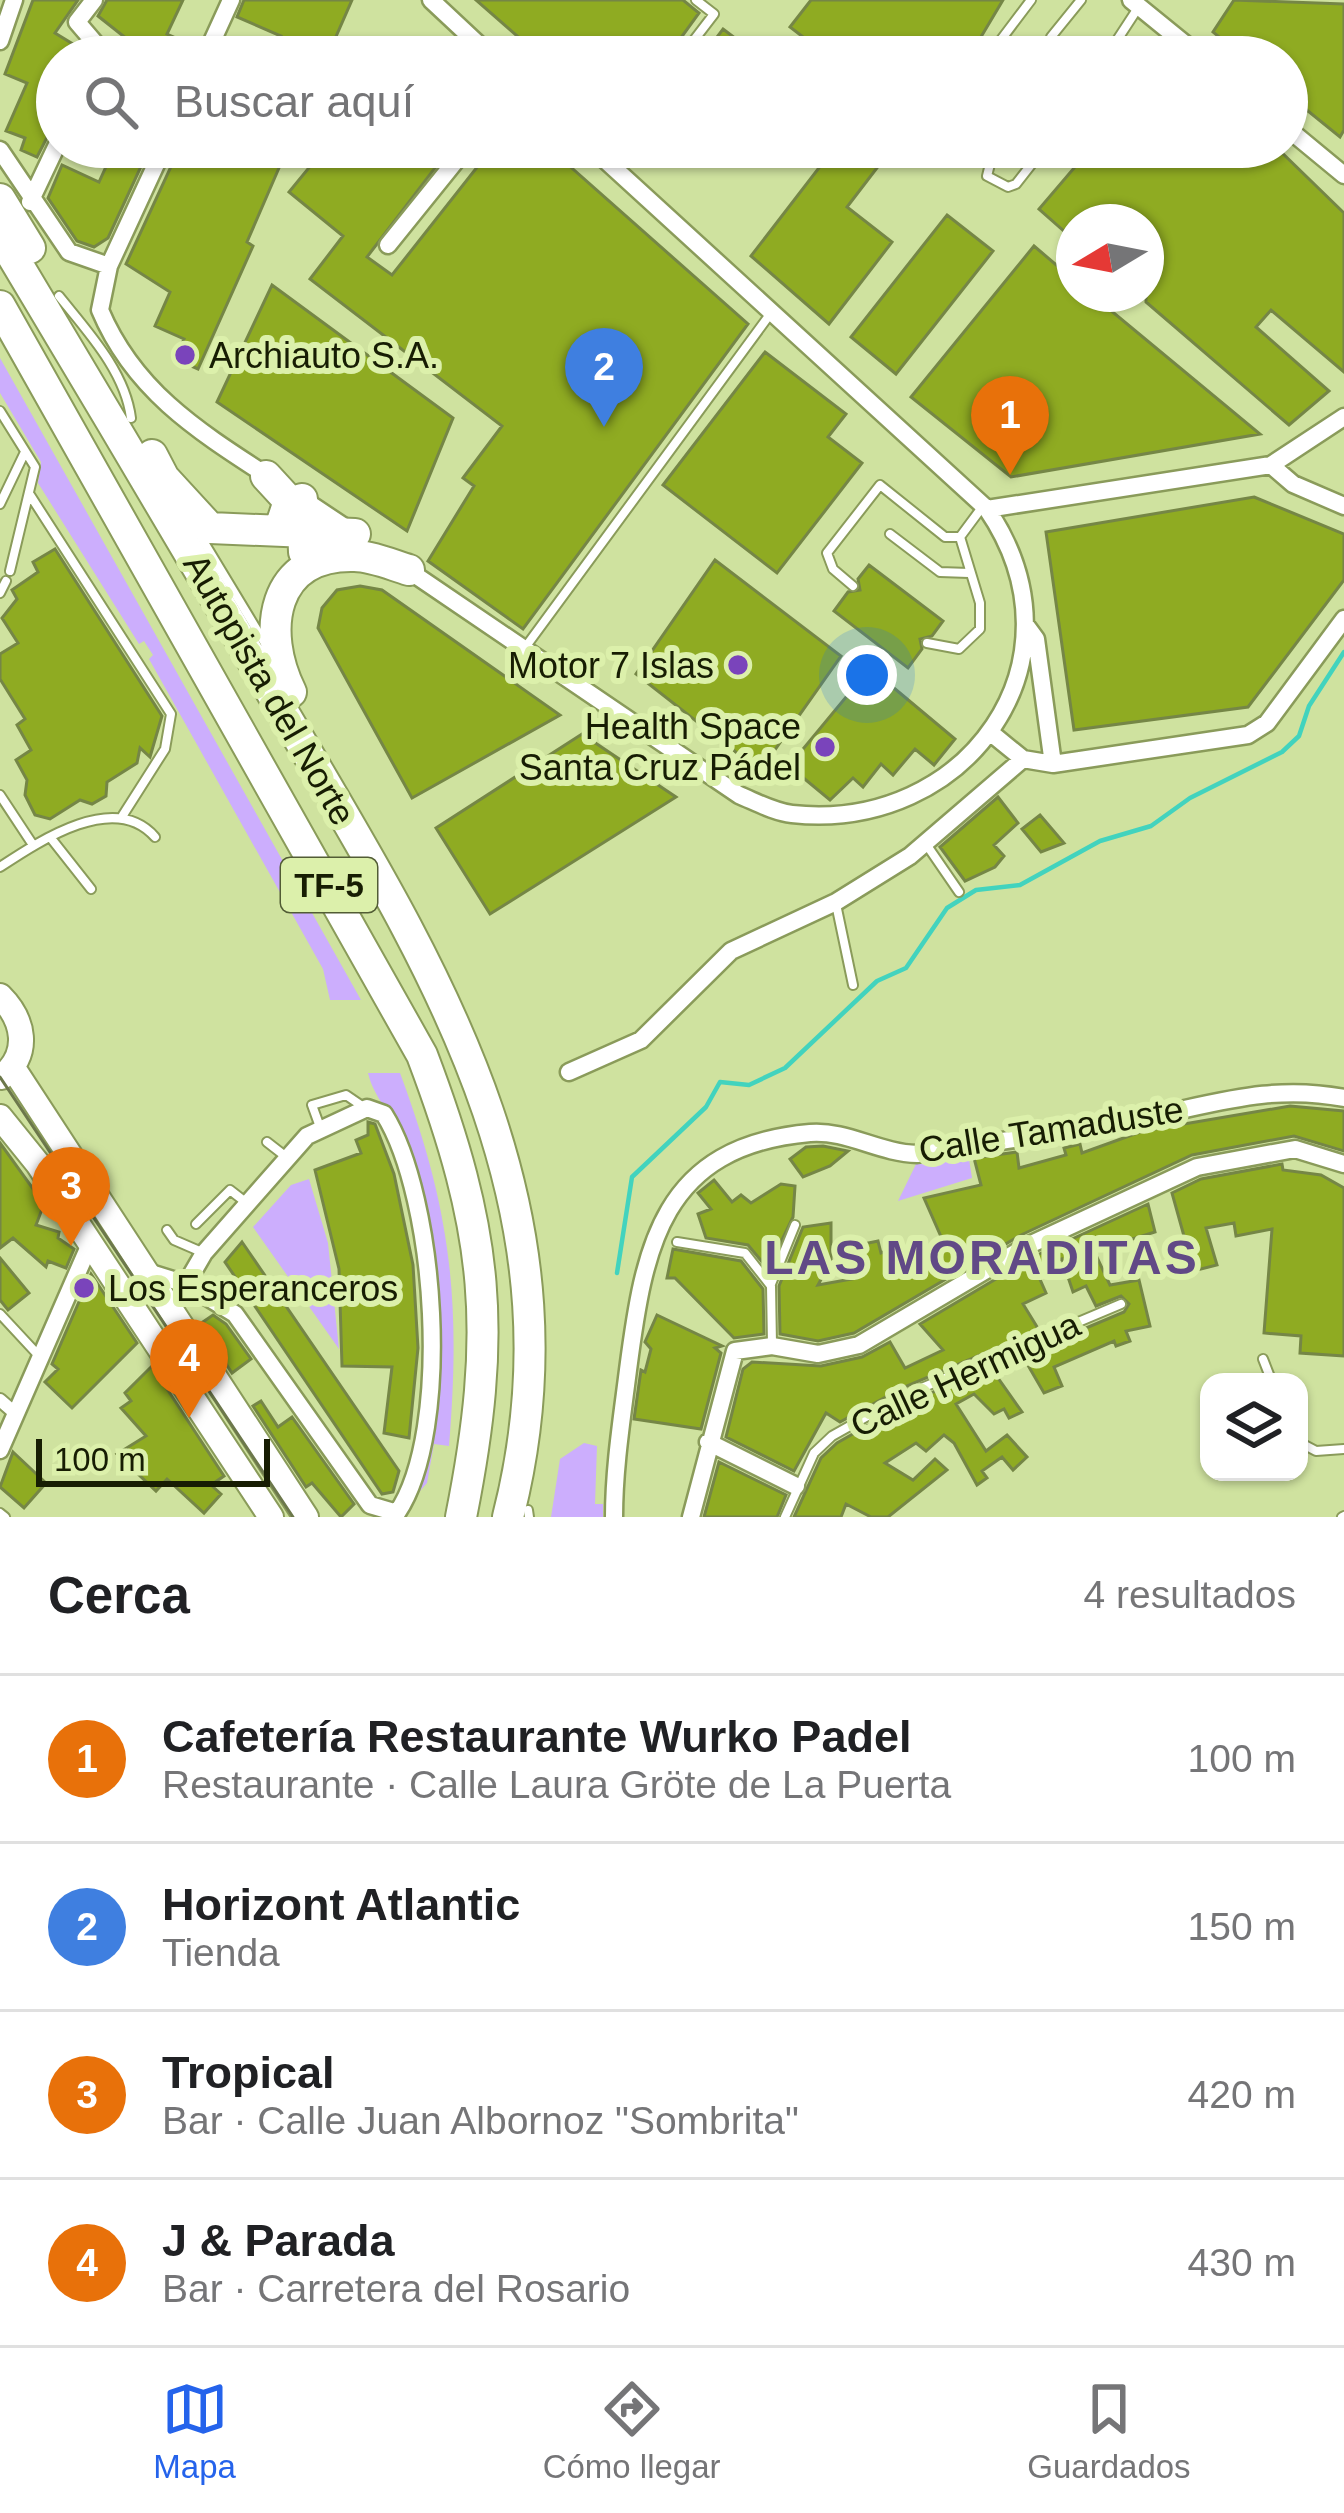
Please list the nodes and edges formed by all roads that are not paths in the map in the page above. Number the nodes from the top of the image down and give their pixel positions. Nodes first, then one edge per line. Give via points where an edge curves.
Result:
1 (14, 0) edge
2 (94, 0) edge
3 (231, 0) edge
4 (431, 0) edge
5 (695, 0) edge
6 (1031, 0) edge
7 (1081, 0) edge
8 (1135, 3) edge
9 (89, 36) edge
10 (215, 36) edge
11 (470, 36) edge
12 (697, 36) edge
13 (1004, 36) edge
14 (1052, 36) edge
15 (1117, 36) edge
16 (1175, 36) edge
17 (0, 41) edge
18 (1308, 145) edge
19 (0, 150) edge
20 (40, 168) edge
21 (154, 168) edge
22 (450, 168) edge
23 (620, 168) edge
24 (989, 168) edge
25 (1029, 168) edge
26 (1344, 175) edge
27 (15, 201) edge
28 (0, 235) edge
29 (388, 245) dead end
30 (109, 266) junction
31 (0, 306) edge
32 (772, 312) junction
33 (0, 411) edge
34 (1344, 417) edge
35 (26, 452) junction
36 (1271, 465) junction
37 (266, 476) junction
38 (164, 478) junction
39 (30, 495) junction
40 (302, 499) junction
41 (0, 504) edge
42 (1344, 506) edge
43 (986, 507) junction
44 (271, 532) junction
45 (304, 534) junction
46 (355, 534) junction
47 (890, 534) dead end
48 (961, 537) junction
49 (409, 570) junction
50 (304, 572) junction
51 (969, 573) junction
52 (853, 586) dead end
53 (0, 593) edge
54 (1344, 619) edge
55 (1024, 624) junction
56 (926, 643) dead end
57 (523, 650) junction
58 (276, 661) junction
59 (991, 733) junction
60 (306, 750) junction
61 (1023, 759) junction
62 (1053, 764) junction
63 (0, 795) edge
64 (123, 815) junction
65 (50, 837) junction
66 (155, 837) dead end
67 (925, 843) junction
68 (33, 845) junction
69 (0, 867) edge
70 (91, 889) dead end
71 (959, 892) dead end
72 (836, 902) junction
73 (853, 985) dead end
74 (0, 995) edge
75 (568, 1072) dead end
76 (6, 1074) edge
77 (1344, 1098) edge
78 (0, 1117) edge
79 (267, 1142) dead end
80 (287, 1158) junction
81 (1344, 1163) edge
82 (248, 1204) junction
83 (196, 1223) dead end
84 (796, 1225) dead end
85 (167, 1230) dead end
86 (677, 1242) dead end
87 (90, 1244) junction
88 (204, 1253) junction
89 (144, 1271) junction
90 (186, 1284) junction
91 (771, 1286) junction
92 (1120, 1304) dead end
93 (0, 1314) edge
94 (772, 1346) junction
95 (40, 1358) junction
96 (1263, 1359) dead end
97 (1268, 1373) edge
98 (0, 1400) edge
99 (16, 1414) junction
100 (708, 1442) junction
101 (1308, 1447) edge
102 (1344, 1449) edge
103 (0, 1450) edge
104 (796, 1486) junction
105 (264, 1512) edge
106 (523, 1515) edge
107 (306, 1517) edge
108 (461, 1517) edge
109 (614, 1517) edge
110 (691, 1517) edge
111 (784, 1517) edge

1 - 17 street
2 - 9 street via 77,22
3 - 10 street
4 - 11 street
5 - 12 lane via 714,14
6 - 13 lane
7 - 14 lane
8 - 15 lane
8 - 16 street
18 - 26 street
19 - 27 street
20 - 27 street
21 - 30 street
22 - 29 street
23 - 32 street
24 - 25 lane via 987,176 1008,187
27 - 30 street via 69,253
27 - 38 highway via 59,296
28 - 60 highway, Autopista del Norte / TF-5
30 - 37 street via 100,310 147,388
31 - 108 highway, Autopista del Norte / TF-5 via 422,1055 460,1156 485,1308
32 - 43 street
32 - 57 lane
33 - 35 lane
34 - 36 street
35 - 39 lane via 34,467
35 - 41 lane
36 - 42 street
36 - 43 street
37 - 40 street
37 - 44 highway via 289,501 284,523
38 - 44 highway via 210,529
38 - 58 lane
39 - 53 lane
39 - 64 lane via 171,714 165,749
40 - 45 highway
40 - 46 street
43 - 48 lane
43 - 55 street via 1002,531
44 - 45 highway
45 - 46 highway
45 - 50 highway
46 - 49 street
47 - 51 lane via 940,572
48 - 51 lane
48 - 52 lane via 945,537 880,485 827,553
49 - 50 highway via 340,556
49 - 57 street
50 - 58 highway via 276,604
51 - 56 lane via 980,629 967,646 948,651
54 - 62 street via 1267,723 1248,735
55 - 59 street via 1023,665
55 - 62 street via 1036,639
57 - 59 street via 739,795 786,814 845,816 899,802 947,778
58 - 60 highway via 298,705
59 - 61 street
60 - 106 highway, Autopista del Norte / TF-5 via 466,1043 495,1123 522,1241 543,1268 544,1419
61 - 62 street
61 - 67 street
63 - 68 lane
64 - 65 lane
64 - 66 lane
65 - 68 lane
65 - 70 lane
67 - 71 lane
67 - 72 street
68 - 69 lane
72 - 73 lane
72 - 75 street via 730,951 640,1040
74 - 76 main road via 22,1036
76 - 89 main road
77 - 109 street, Calle Tamaduste via 1247,1093 917,1154 833,1133 794,1135 712,1165 672,1203 646,1257
78 - 87 main road
79 - 80 lane
80 - 82 street
80 - 90 street via 320,1129 367,1108 384,1114 394,1130 428,1263 432,1320 424,1433 397,1514 370,1505 235,1314
81 - 94 street via 1295,1149 1197,1167 1027,1246 859,1345 818,1354
82 - 83 lane via 230,1190
82 - 88 street
84 - 91 lane
85 - 88 lane
86 - 91 lane via 745,1252
87 - 95 street
87 - 105 main road
88 - 90 street
89 - 90 street
89 - 107 main road
91 - 94 lane
92 - 104 lane, Calle Hermigua via 872,1412 821,1445
93 - 95 lane
94 - 100 street via 729,1357
95 - 99 street
96 - 97 lane
98 - 99 street
99 - 103 street
100 - 104 street
100 - 110 street
101 - 102 lane
104 - 111 lane, Calle Hermigua

